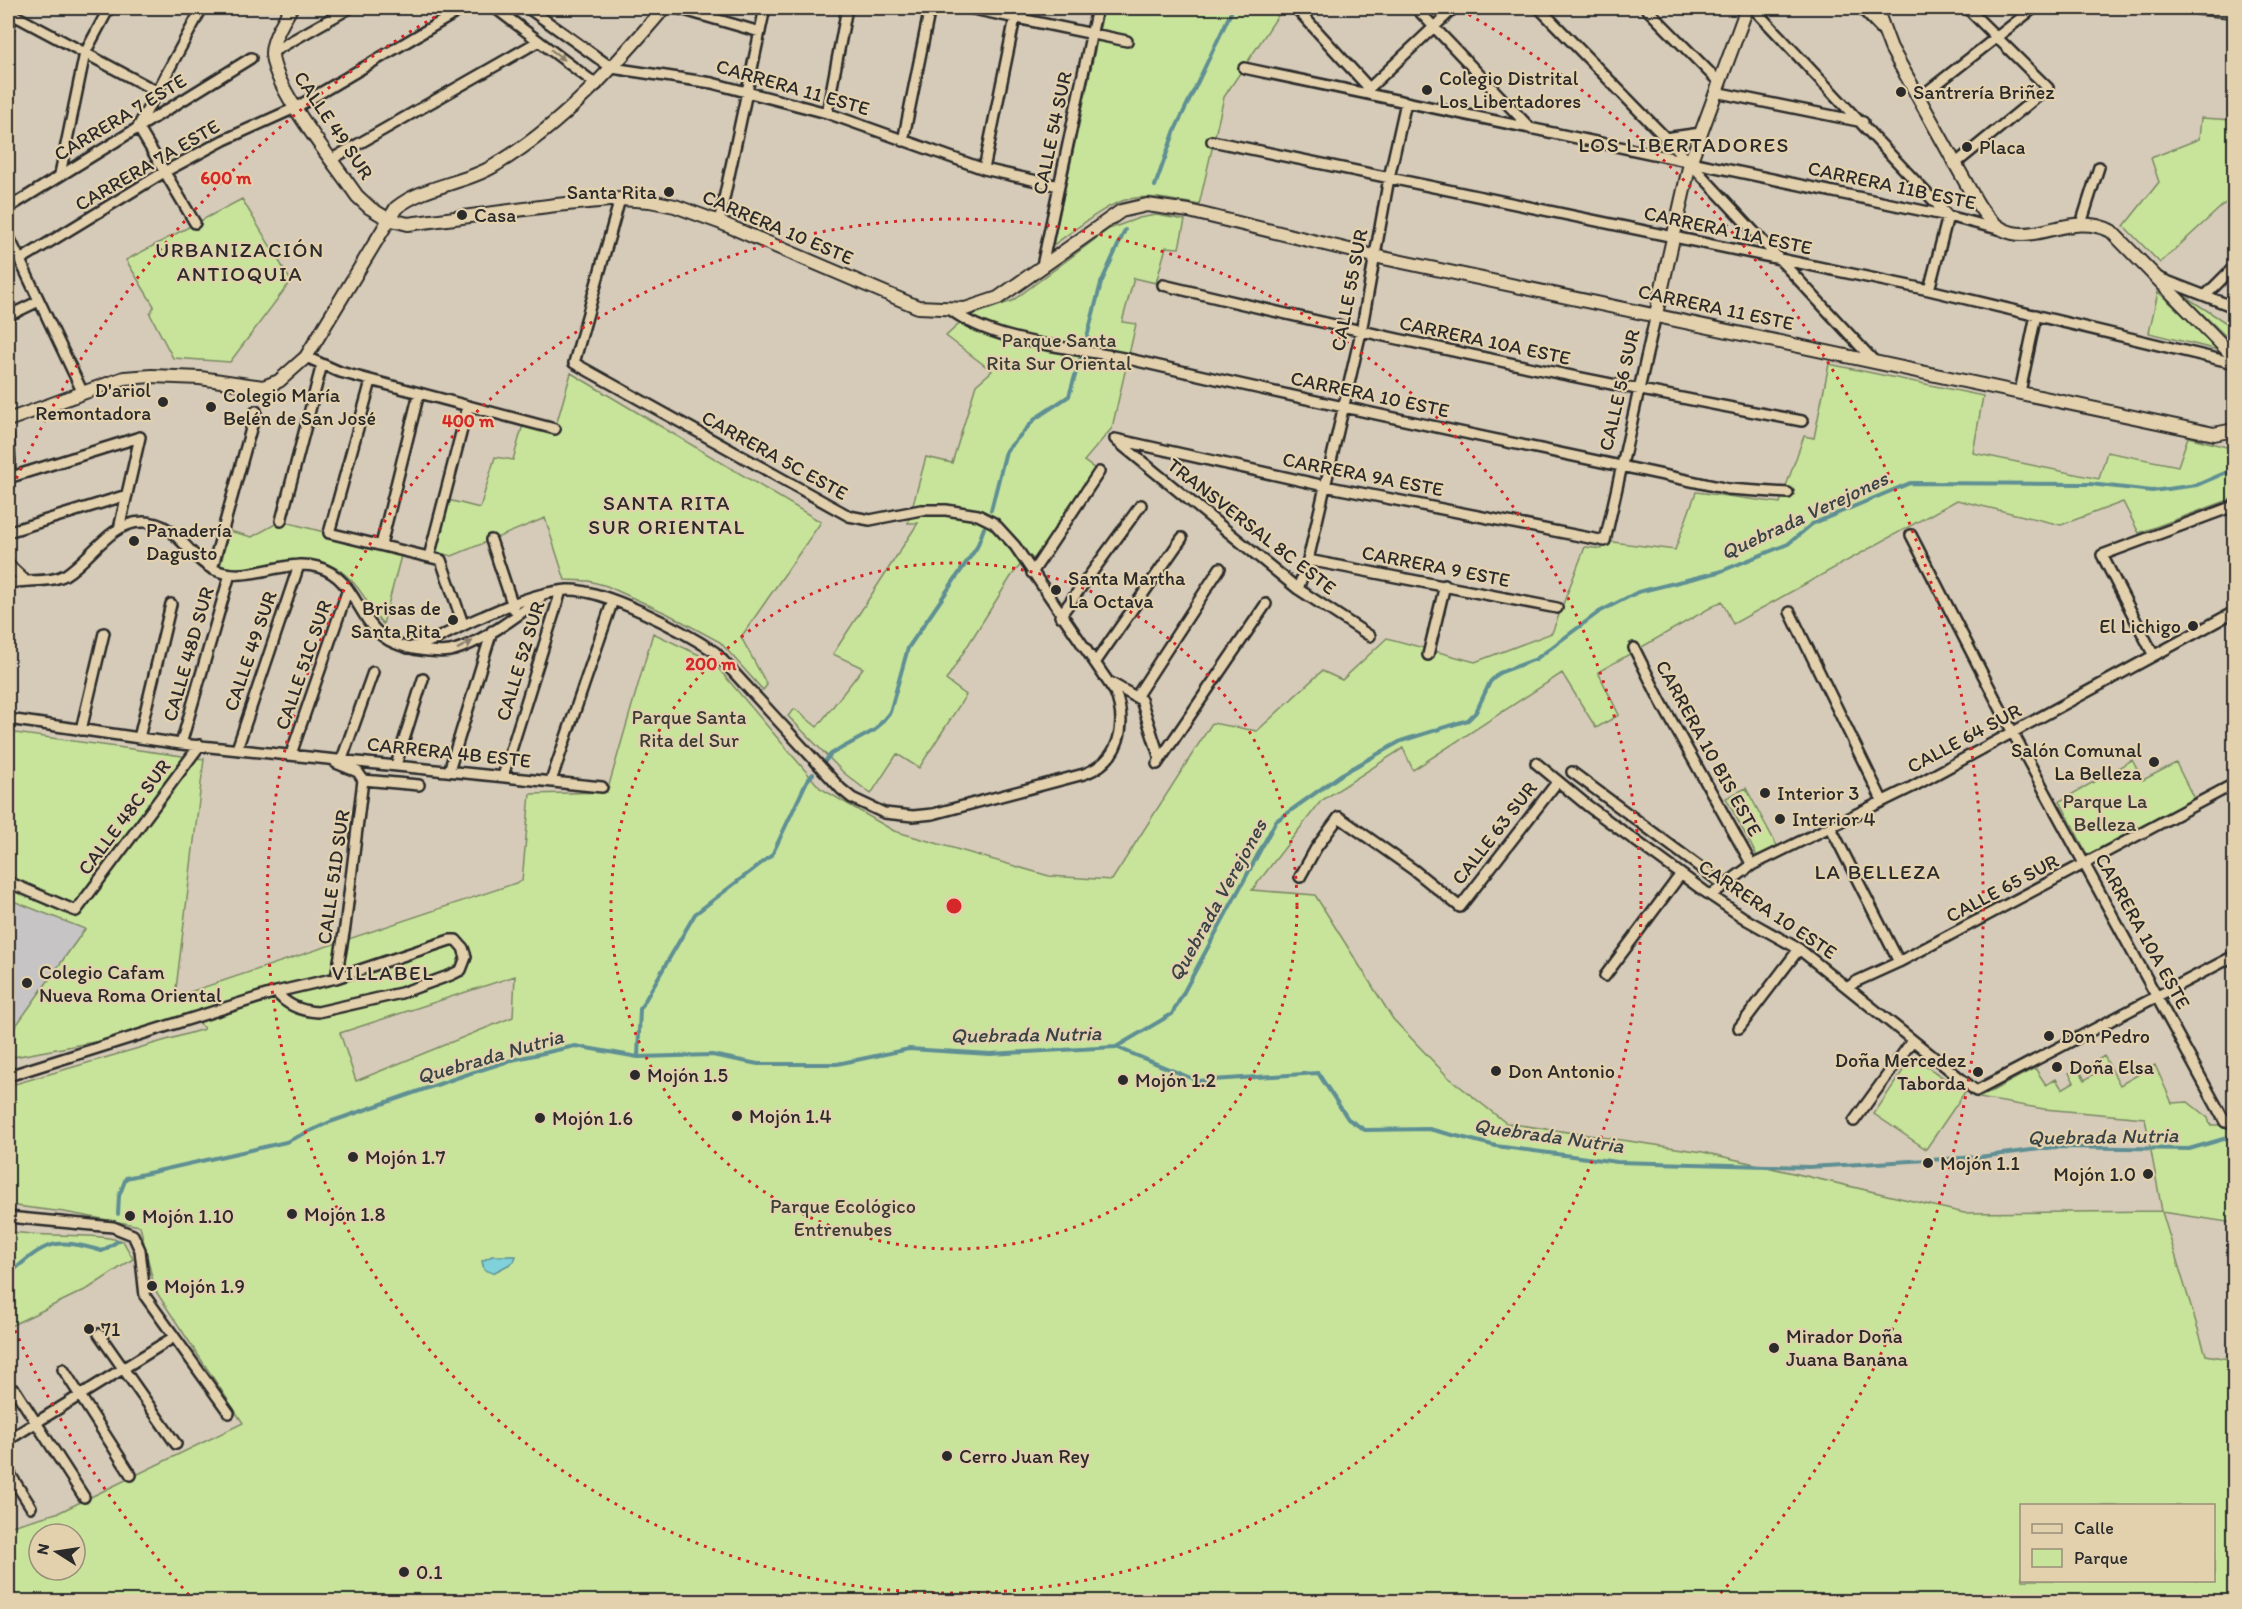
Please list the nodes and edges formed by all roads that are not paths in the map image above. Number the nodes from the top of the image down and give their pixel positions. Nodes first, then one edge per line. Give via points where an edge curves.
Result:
1 (109, 8) edge
2 (202, 8) edge
3 (291, 8) edge
4 (350, 8) edge
5 (464, 8) edge
6 (495, 8) edge
7 (528, 8) edge
8 (664, 8) edge
9 (677, 8) edge
10 (765, 8) edge
11 (848, 8) edge
12 (930, 8) edge
13 (968, 8) edge
14 (1097, 8) edge
15 (1296, 8) edge
16 (1416, 8) edge
17 (1454, 8) edge
18 (1539, 8) edge
19 (1646, 8) edge
20 (1747, 8) edge
21 (1753, 8) edge
22 (1861, 8) edge
23 (1876, 8) edge
24 (1967, 8) edge
25 (2034, 8) edge
26 (2198, 8) edge
27 (11, 11) edge
28 (2235, 11) edge
29 (1016, 12) edge
30 (1434, 26) junction
31 (8, 30) edge
32 (1883, 30) junction
33 (760, 32) junction
34 (1092, 33) junction
35 (1996, 38) junction
36 (539, 41) junction
37 (1127, 41) dead end
38 (272, 52) junction
39 (85, 53) junction
40 (251, 58) dead end
41 (612, 68) junction
42 (1244, 68) dead end
43 (597, 84) junction
44 (1717, 87) junction
45 (1366, 91) junction
46 (746, 92) junction
47 (158, 93) junction
48 (1919, 98) junction
49 (1406, 102) junction
50 (295, 108) junction
51 (826, 113) junction
52 (1863, 122) junction
53 (138, 127) junction
54 (1531, 129) junction
55 (1701, 133) junction
56 (1665, 138) junction
57 (903, 141) junction
58 (1212, 141) dead end
59 (332, 159) junction
60 (1690, 163) junction
61 (1955, 164) junction
62 (2099, 167) dead end
63 (984, 169) junction
64 (166, 171) junction
65 (60, 174) junction
66 (1389, 178) junction
67 (1059, 186) junction
68 (620, 199) junction
69 (8, 208) edge
70 (1948, 216) junction
71 (388, 219) junction
72 (195, 222) dead end
73 (719, 222) junction
74 (2081, 224) junction
75 (1998, 229) junction
76 (8, 235) edge
77 (1673, 238) junction
78 (1374, 256) junction
79 (1779, 259) junction
80 (20, 260) junction
81 (1042, 266) junction
82 (2235, 267) edge
83 (2159, 278) junction
84 (1163, 285) dead end
85 (1929, 290) junction
86 (2205, 295) junction
87 (39, 301) junction
88 (2235, 307) edge
89 (951, 310) junction
90 (1656, 314) junction
91 (2036, 315) junction
92 (8, 316) edge
93 (1361, 332) junction
94 (306, 357) junction
95 (2235, 357) edge
96 (1874, 361) junction
97 (2235, 363) edge
98 (322, 364) junction
99 (371, 381) junction
100 (82, 391) junction
101 (1639, 391) junction
102 (419, 393) junction
103 (2020, 393) junction
104 (468, 406) junction
105 (1343, 409) junction
106 (256, 411) dead end
107 (8, 420) edge
108 (1802, 421) dead end
109 (555, 429) dead end
110 (2235, 430) edge
111 (8, 436) edge
112 (1115, 439) joint
113 (1622, 466) junction
114 (1099, 472) dead end
115 (8, 477) edge
116 (1325, 486) junction
117 (8, 489) edge
118 (1788, 493) dead end
119 (127, 495) junction
120 (1141, 505) dead end
121 (2235, 506) edge
122 (281, 521) dead end
123 (119, 530) junction
124 (8, 532) edge
125 (1911, 535) dead end
126 (1182, 538) dead end
127 (491, 540) dead end
128 (1605, 541) joint
129 (381, 545) junction
130 (429, 557) junction
131 (1308, 560) junction
132 (8, 564) edge
133 (299, 565) junction
134 (1220, 568) dead end
135 (212, 569) junction
136 (1032, 573) junction
137 (230, 574) junction
138 (24, 579) junction
139 (8, 584) edge
140 (1445, 585) junction
141 (1298, 588) junction
142 (348, 589) junction
143 (561, 591) junction
144 (542, 596) junction
145 (613, 600) junction
146 (171, 604) dead end
147 (512, 604) junction
148 (1266, 604) dead end
149 (1557, 608) dead end
150 (1790, 612) dead end
151 (2235, 612) edge
152 (1060, 616) junction
153 (517, 617) junction
154 (463, 624) junction
155 (492, 631) junction
156 (104, 633) dead end
157 (1370, 636) dead end
158 (408, 648) junction
159 (1634, 648) dead end
160 (2153, 654) junction
161 (1428, 655) dead end
162 (1095, 663) junction
163 (373, 672) dead end
164 (423, 679) dead end
165 (1108, 680) junction
166 (1136, 697) junction
167 (8, 719) edge
168 (81, 730) junction
169 (2013, 733) junction
170 (139, 738) junction
171 (181, 744) junction
172 (200, 745) junction
173 (237, 749) junction
174 (291, 754) junction
175 (342, 759) junction
176 (1536, 763) dead end
177 (396, 765) junction
178 (449, 771) junction
179 (1572, 771) dead end
180 (503, 776) junction
181 (363, 780) junction
182 (550, 781) junction
183 (1557, 782) junction
184 (2235, 784) edge
185 (420, 785) dead end
186 (602, 787) dead end
187 (1882, 800) junction
188 (1830, 828) junction
189 (2086, 864) junction
190 (1752, 866) junction
191 (1681, 874) junction
192 (1300, 877) dead end
193 (8, 882) edge
194 (1724, 885) junction
195 (1711, 895) junction
196 (1799, 949) junction
197 (2235, 956) edge
198 (1899, 962) junction
199 (1605, 976) dead end
200 (336, 978) junction
201 (1848, 988) junction
202 (276, 993) junction
203 (2159, 996) junction
204 (1739, 1028) dead end
205 (1912, 1041) junction
206 (8, 1076) edge
207 (2230, 1119) edge
208 (1854, 1121) dead end
209 (8, 1217) edge
210 (99, 1334) dead end
211 (174, 1337) junction
212 (63, 1368) dead end
213 (123, 1368) junction
214 (15, 1390) dead end
215 (80, 1395) junction
216 (229, 1413) dead end
217 (36, 1422) junction
218 (8, 1440) edge
219 (176, 1444) dead end
220 (8, 1471) edge
221 (131, 1475) dead end
222 (84, 1497) dead end
223 (31, 1507) dead end

1 - 39 street
2 - 47 street
3 - 38 street
4 - 38 street
5 - 50 street, CARRERA 7A ESTE
6 - 36 street
7 - 41 street, CARRERA 11 ESTE
8 - 41 street
9 - 33 street
10 - 33 street
11 - 51 street
12 - 57 street
13 - 29 street
14 - 34 street, CALLE 54 SUR
15 - 45 street
16 - 30 street
17 - 30 street
18 - 56 street
19 - 44 street
20 - 44 street, CALLE 56 SUR
21 - 52 street
22 - 32 street
23 - 32 street
24 - 35 street
25 - 35 street
26 - 28 street
27 - 31 street
27 - 39 street
29 - 34 street
29 - 63 street
30 - 45 street
30 - 54 street
32 - 48 street
33 - 46 street
34 - 37 street
34 - 67 street, CALLE 54 SUR
35 - 48 street
35 - 61 street via 2048,88
36 -> 43 street
36 - 59 street
38 - 50 street, CALLE 49 SUR via 276,74
39 - 47 street
39 - 65 street
40 - 53 street, CARRERA 7 ESTE
41 - 43 street
41 - 46 street, CARRERA 11 ESTE
42 - 45 street, CARRERA 11B ESTE
43 - 71 street via 496,165 407,200
44 - 52 street
44 - 55 street, CALLE 56 SUR
45 - 49 street, CARRERA 11B ESTE
46 - 51 street, CARRERA 11 ESTE
46 - 73 street
47 - 53 street
48 - 61 street
49 - 54 street, CARRERA 11B ESTE
49 - 66 street, CALLE 55 SUR
50 - 59 street, CALLE 49 SUR
50 - 64 street, CARRERA 7A ESTE
51 - 57 street, CARRERA 11 ESTE
52 - 70 street
53 - 64 street
53 - 65 street, CARRERA 7 ESTE
54 - 60 street, CARRERA 11B ESTE
55 - 56 street
55 - 60 street, CALLE 56 SUR
56 - 60 street
57 - 63 street, CARRERA 11 ESTE
58 - 66 street, CARRERA 11A ESTE
59 - 71 street, CALLE 49 SUR via 363,202
60 - 70 street, CARRERA 11B ESTE
60 - 77 street, CALLE 56 SUR
60 - 79 street
61 - 75 street via 1983,215
62 - 74 street
63 - 67 street, CARRERA 11 ESTE
64 - 72 street
64 - 80 street, CARRERA 7A ESTE
65 - 69 street, CARRERA 7 ESTE
66 - 77 street, CARRERA 11A ESTE
66 - 78 street, CALLE 55 SUR
67 - 81 street, CALLE 54 SUR
68 - 71 street, CARRERA 10 ESTE via 415,224
68 - 73 street, CARRERA 10 ESTE via 664,203
68 - 136 street, CARRERA 5C ESTE via 574,363 849,516 870,520 933,509 985,518 1006,534
70 - 75 street, CARRERA 11B ESTE
70 - 85 street
71 - 94 street
73 - 89 street, CARRERA 10 ESTE via 918,306
74 - 75 street, CARRERA 11B ESTE via 2026,234
74 - 83 street, CARRERA 11B ESTE via 2111,231
76 - 80 street
77 - 79 street, CARRERA 11A ESTE
77 - 90 street, CALLE 56 SUR
78 - 81 street, CARRERA 11 ESTE via 1158,206 1131,207
78 - 90 street, CARRERA 11 ESTE
78 - 93 street, CALLE 55 SUR
79 - 85 street, CARRERA 11A ESTE
79 - 96 street
80 - 87 street
81 - 89 street, CARRERA 10 ESTE via 988,302
82 - 86 street
83 - 86 street
83 - 95 street, CARRERA 11B ESTE
84 - 93 street, CARRERA 10A ESTE
85 - 91 street, CARRERA 11A ESTE
86 - 88 street
87 - 92 street
87 - 100 street
89 - 105 street, CARRERA 10 ESTE via 975,323 1018,337
90 - 96 street, CARRERA 11 ESTE
90 - 101 street, CALLE 56 SUR
91 - 97 street, CARRERA 11A ESTE
91 - 103 street
93 - 101 street, CARRERA 10A ESTE
93 - 105 street, CALLE 55 SUR
94 - 98 street
94 - 100 street via 294,370 263,387 152,376 124,378
96 - 103 street, CARRERA 11 ESTE
98 - 99 street
98 - 122 street
99 - 102 street
99 - 129 street via 329,534
100 - 107 street
101 - 108 street, CARRERA 10A ESTE
101 - 113 street, CALLE 56 SUR
102 - 104 street
102 - 129 street
103 - 110 street, CARRERA 11 ESTE via 2214,434
104 - 109 street
104 - 130 street
105 - 113 street, CARRERA 10 ESTE
105 - 116 street, CALLE 55 SUR
106 - 135 street, CALLE 48D SUR
111 - 115 street
112 - 116 street, CARRERA 9A ESTE
112 - 141 street, TRANSVERSAL 8C ESTE
113 - 118 street, CARRERA 10 ESTE via 1728,489
113 - 128 street, CALLE 56 SUR
114 - 136 street
115 - 117 street
115 - 119 street via 140,437
116 - 128 street, CARRERA 9A ESTE
116 - 131 street, CALLE 55 SUR
119 - 123 street
119 - 124 street
120 - 152 street
121 - 160 street via 2102,555
123 - 135 street via 135,522 161,525
123 - 138 street via 61,577
125 - 169 street, CARRERA 10A ESTE
126 - 162 street
127 - 147 street
129 - 130 street
130 - 154 street via 441,560
131 - 140 street, CARRERA 9 ESTE
131 - 141 street, CALLE 55 SUR
132 - 138 street
133 - 137 street
133 - 142 street via 332,573
133 - 173 street, CALLE 49 SUR
134 - 166 street
135 - 137 street
136 - 152 street, CARRERA 5C ESTE
137 - 171 street, CALLE 48D SUR
138 - 139 street
140 - 149 street, CARRERA 9 ESTE
140 - 161 street
141 - 157 street, TRANSVERSAL 8C ESTE
142 - 158 street via 377,632
142 - 174 street, CALLE 51C SUR
143 - 144 street
143 - 145 street via 582,591
143 - 180 street, CALLE 52 SUR
144 - 147 street
144 - 153 street
145 - 165 street via 715,652 841,789 874,809 894,815 924,815 1096,770 1115,750 1122,719
145 - 182 street
146 - 170 street, CALLE 48C SUR
147 - 153 street
147 - 154 street
148 - 166 street via 1159,761 1144,706
150 - 187 street
151 - 160 street, CALLE 64 SUR
152 - 162 street, CARRERA 5C ESTE
153 - 155 street
154 - 158 street via 432,642
158 -> 155 street via 448,651
155 - 178 street
156 - 168 street
159 - 190 street, CARRERA 10 BIS ESTE
160 - 169 street, CALLE 64 SUR
162 - 165 street, CARRERA 5C ESTE
163 - 175 street
164 - 177 street
165 - 166 street, CARRERA 5C ESTE
167 - 168 street, CARRERA 4B ESTE
168 - 170 street, CARRERA 4B ESTE
169 - 187 street, CALLE 64 SUR
169 - 189 street, CARRERA 10A ESTE
170 - 171 street, CARRERA 4B ESTE
171 - 172 street, CARRERA 4B ESTE
172 - 173 street, CARRERA 4B ESTE
172 - 193 street, CALLE 48C SUR via 76,911
173 - 174 street, CARRERA 4B ESTE
174 - 175 street, CARRERA 4B ESTE
174 - 181 street, CARRERA 4B ESTE via 343,765 358,772
175 - 177 street, CARRERA 4B ESTE
176 - 183 street, CARRERA 10 ESTE
177 - 178 street, CARRERA 4B ESTE
178 - 180 street, CARRERA 4B ESTE
179 - 194 street, CARRERA 10 ESTE
180 - 182 street, CARRERA 4B ESTE
181 - 185 street
181 - 200 street, CALLE 51D SUR
182 - 186 street, CARRERA 4B ESTE
183 - 191 street, CARRERA 10 ESTE
183 - 192 street, CALLE 63 SUR via 1460,907 1339,817
184 - 189 street, CALLE 65 SUR
187 - 188 street, CALLE 64 SUR
188 - 190 street, CALLE 64 SUR
188 - 198 street
189 - 198 street, CALLE 65 SUR
189 - 203 street, CARRERA 10A ESTE
190 - 194 street, CALLE 64 SUR
191 - 195 street, CARRERA 10 ESTE
191 - 199 street
194 - 195 street, CALLE 64 SUR
195 - 196 street, CARRERA 10 ESTE
196 - 201 street, CARRERA 10 ESTE
196 - 204 street
197 - 203 street
198 - 201 street, CALLE 65 SUR
200 - 202 street
200 - 202 street via 450,940 456,940 466,957 461,970 451,975 401,993 318,1012 292,1006
201 - 205 street, CARRERA 10 ESTE
202 - 206 street
203 - 205 street, CARRERA 10 ESTE via 1976,1091
203 - 207 street, CARRERA 10A ESTE
205 - 208 street
209 - 211 street via 113,1227 133,1235 141,1260 143,1291
210 - 213 street
211 - 213 street
211 - 216 street
212 - 215 street
213 - 215 street
213 - 219 street
214 - 217 street
215 - 217 street
215 - 221 street
217 - 218 street
217 - 222 street
220 - 223 street

